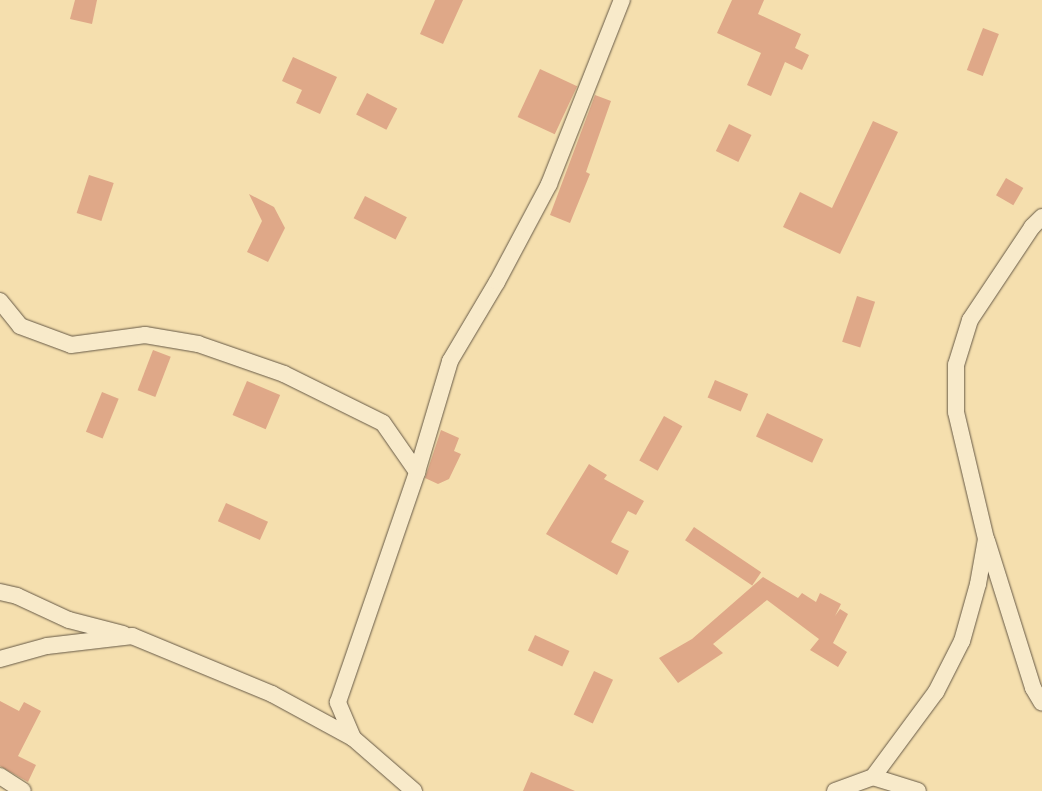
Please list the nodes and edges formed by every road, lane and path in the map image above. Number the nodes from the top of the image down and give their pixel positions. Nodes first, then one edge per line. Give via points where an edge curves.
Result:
1 (622, 0) edge
2 (1042, 217) edge
3 (0, 301) edge
4 (417, 472) junction
5 (986, 539) junction
6 (0, 592) edge
7 (132, 636) junction
8 (0, 659) edge
9 (1042, 703) edge
10 (353, 738) junction
11 (0, 776) edge
12 (873, 777) junction
13 (23, 791) edge
14 (414, 791) edge
15 (835, 791) edge
16 (918, 791) edge

1 - 4 street via 550,184 450,361
2 - 5 street via 970,320 956,365 956,412
3 - 4 street via 20,326 71,345 145,335 198,344 284,374 383,423
4 - 10 street via 338,702
5 - 9 street via 1033,688
5 - 12 street via 978,584 962,641 936,692
6 - 7 street via 17,596 69,620
7 - 8 street via 47,646
7 - 10 street via 272,694
10 - 14 street
11 - 13 street
12 - 15 street
12 - 16 street

